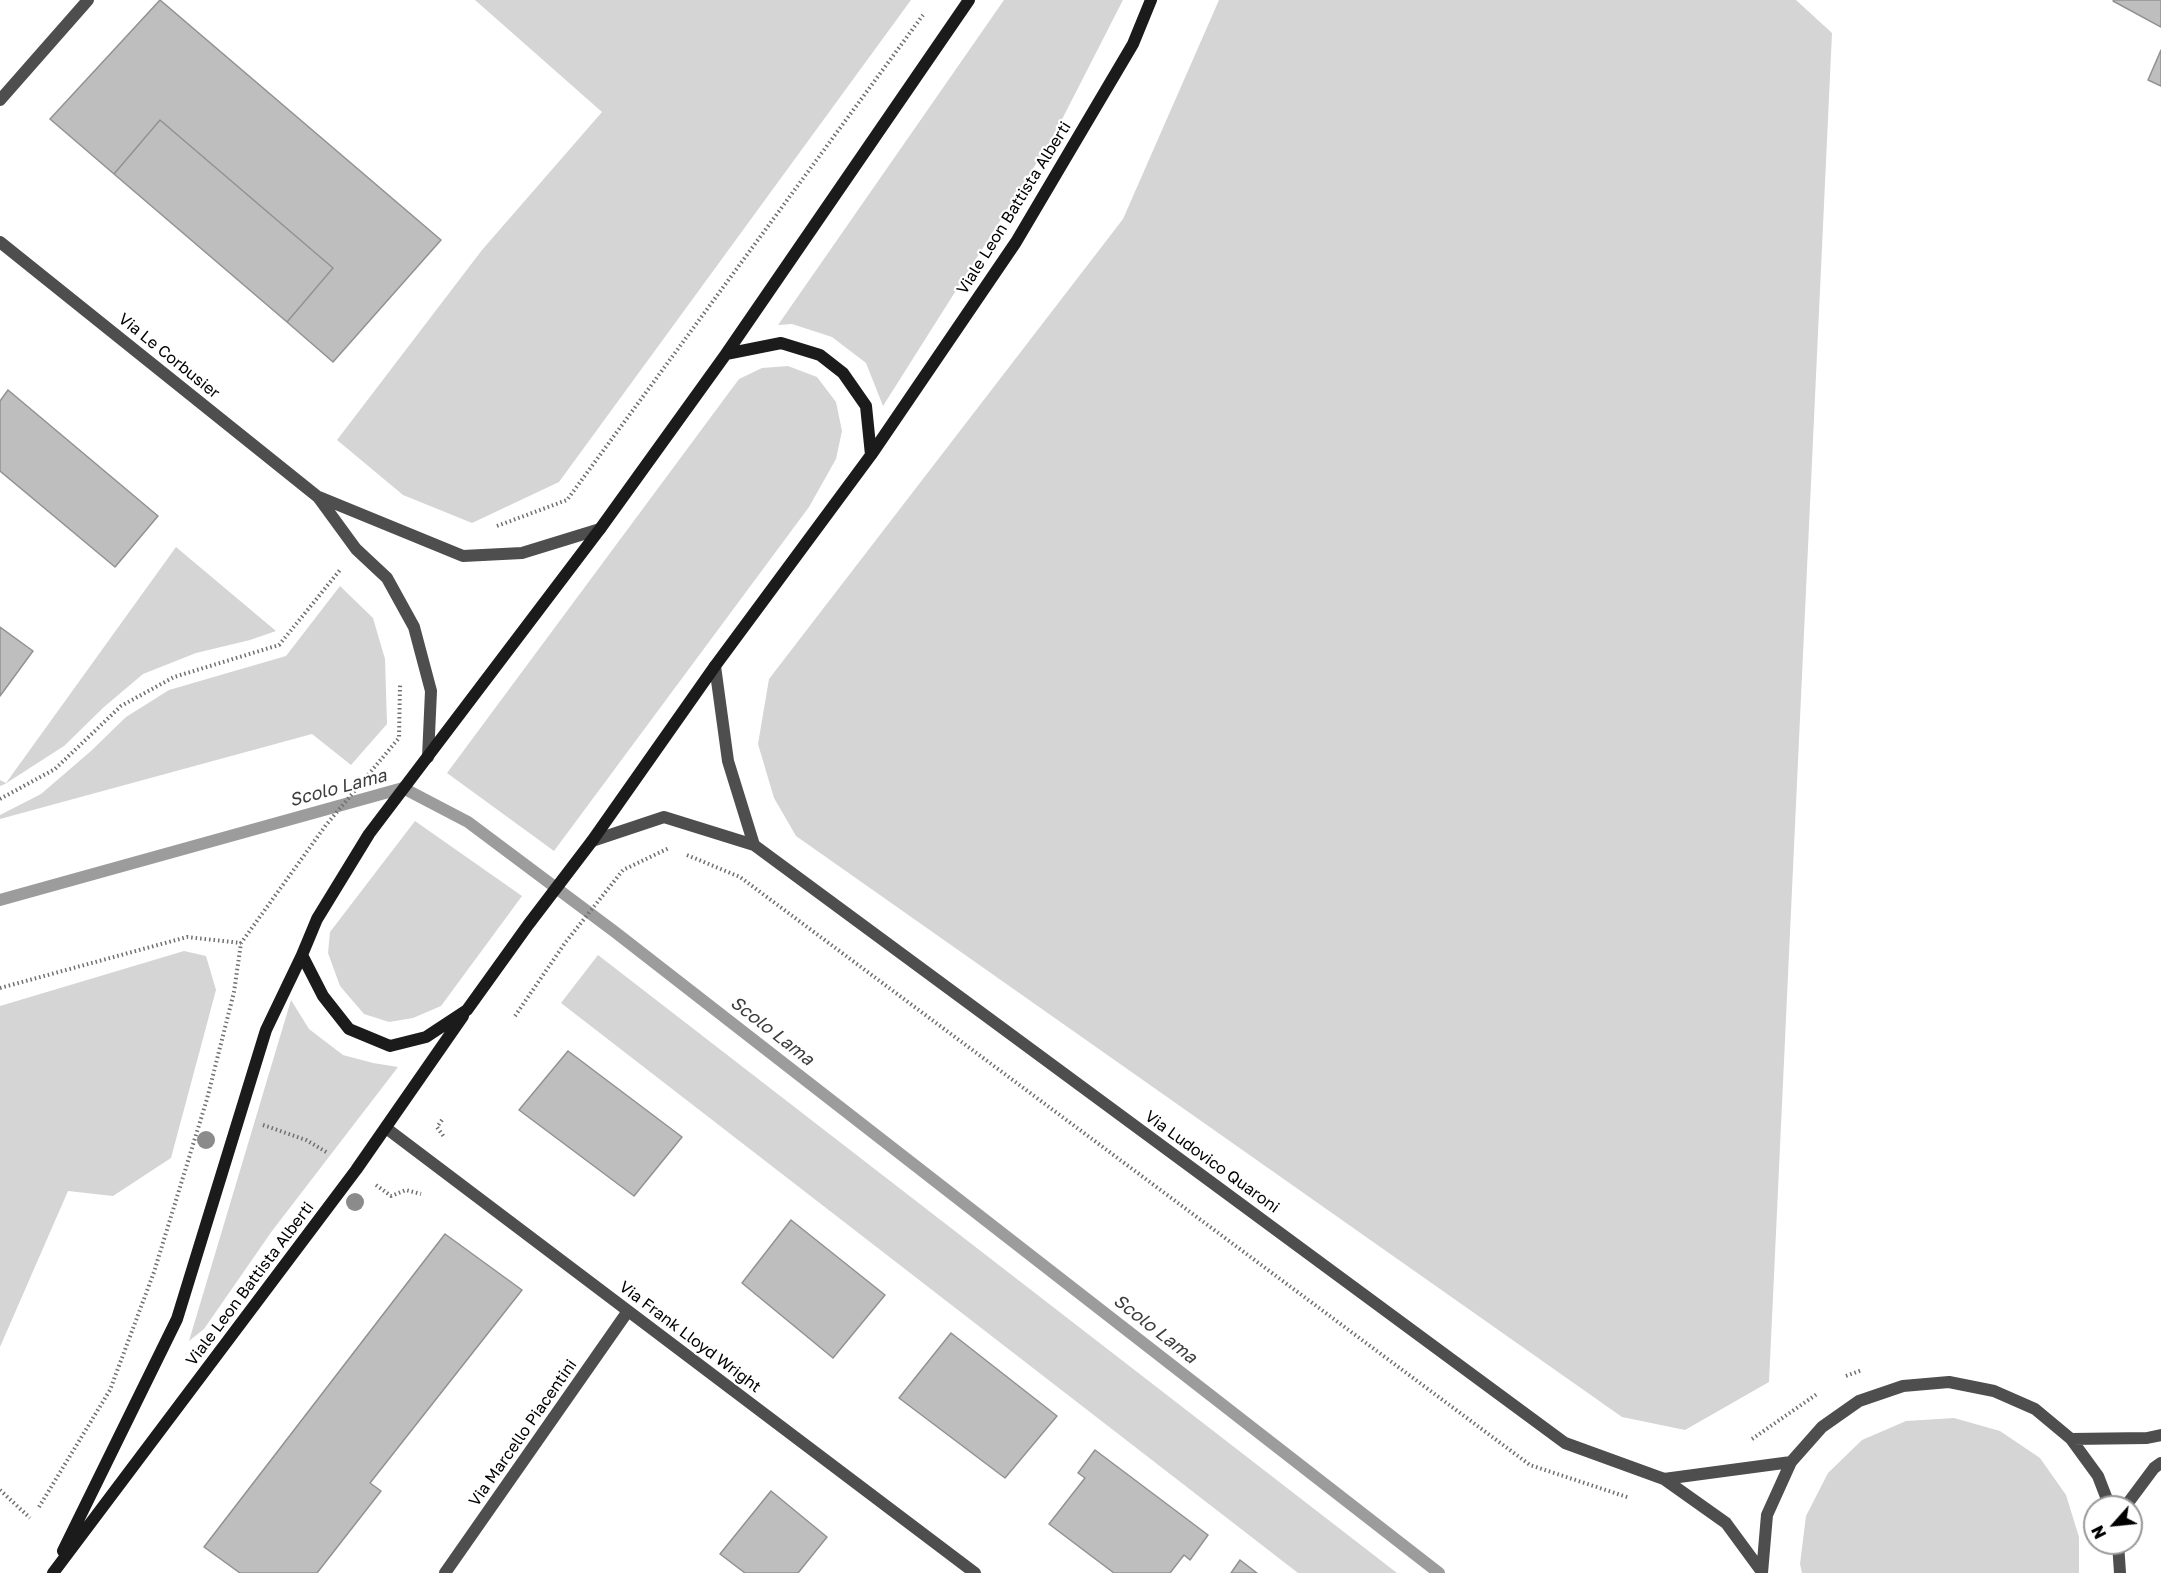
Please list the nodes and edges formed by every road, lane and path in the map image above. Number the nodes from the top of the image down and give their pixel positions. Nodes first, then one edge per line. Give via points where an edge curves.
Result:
1 (88, 0) edge
2 (969, 0) edge
3 (1151, 0) edge
4 (927, 10) dead end
5 (0, 100) edge
6 (0, 242) edge
7 (726, 354) junction
8 (871, 455) junction
9 (318, 497) junction
10 (492, 528) dead end
11 (600, 529) junction
12 (347, 577) dead end
13 (715, 666) junction
14 (400, 679) dead end
15 (428, 757) junction
16 (0, 799) edge
17 (592, 841) junction
18 (754, 845) junction
19 (670, 847) dead end
20 (680, 852) dead end
21 (241, 943) junction
22 (302, 955) junction
23 (0, 988) edge
24 (467, 1010) junction
25 (515, 1016) dead end
26 (257, 1123) dead end
27 (386, 1128) junction
28 (328, 1153) dead end
29 (372, 1181) dead end
30 (421, 1194) dead end
31 (628, 1311) junction
32 (2161, 1435) edge
33 (2071, 1439) junction
34 (1791, 1462) junction
35 (2161, 1463) edge
36 (1664, 1479) junction
37 (0, 1490) edge
38 (2105, 1495) edge
39 (2134, 1495) edge
40 (1636, 1500) dead end
41 (39, 1507) dead end
42 (30, 1518) dead end
43 (2119, 1555) edge
44 (52, 1573) edge
45 (445, 1573) edge
46 (975, 1573) edge
47 (1762, 1573) edge
48 (2120, 1573) edge

1 - 5 street
2 - 7 main road
3 - 8 main road, Viale Leon Battista Alberti via 1133,44 1016,242
4 - 10 path via 567,500
6 - 9 street, Via Le Corbusier
7 - 8 main road via 781,343 820,355 843,373 866,406
7 - 11 main road
8 - 13 main road, Viale Leon Battista Alberti
9 - 11 street, Via Le Corbusier via 463,556 522,553
9 - 15 street, Via Le Corbusier via 356,549 387,578 414,627 430,691
11 - 15 main road
12 - 16 path via 340,569 279,645 174,677 121,706 55,769
13 - 17 main road, Viale Leon Battista Alberti
13 - 18 street via 728,761
14 - 21 path via 399,738 326,825
15 - 22 main road, Viale Leon Battista Alberti via 369,834 317,919
17 - 18 street, Via Ludovico Quaroni via 664,817
17 - 24 main road, Viale Leon Battista Alberti
18 - 36 street, Via Ludovico Quaroni via 1565,1443
19 - 25 path via 623,870 565,943
20 - 40 path via 741,877 1530,1465
21 - 23 path via 187,937
21 - 41 path via 234,992 207,1099 154,1272 110,1390
22 - 24 main road via 323,996 349,1029 390,1046 426,1037
22 - 44 main road, Viale Leon Battista Alberti via 266,1030 177,1318
24 - 27 main road, Viale Leon Battista Alberti
26 - 28 path via 306,1140
27 - 31 street, Via Frank Lloyd Wright
27 - 44 main road, Viale Leon Battista Alberti
29 - 30 path via 391,1196 406,1190
31 - 45 street, Via Marcello Piacentini
31 - 46 street, Via Frank Lloyd Wright
32 - 33 street
33 - 34 street via 2035,1409 1994,1390 1948,1382 1903,1386 1859,1401 1821,1427
33 - 38 street via 2098,1476
34 - 36 street, Via Ludovico Quaroni
34 - 47 street via 1767,1515
35 - 39 street
36 - 47 street, Via Ludovico Quaroni via 1726,1523
37 - 42 path
43 - 48 street

